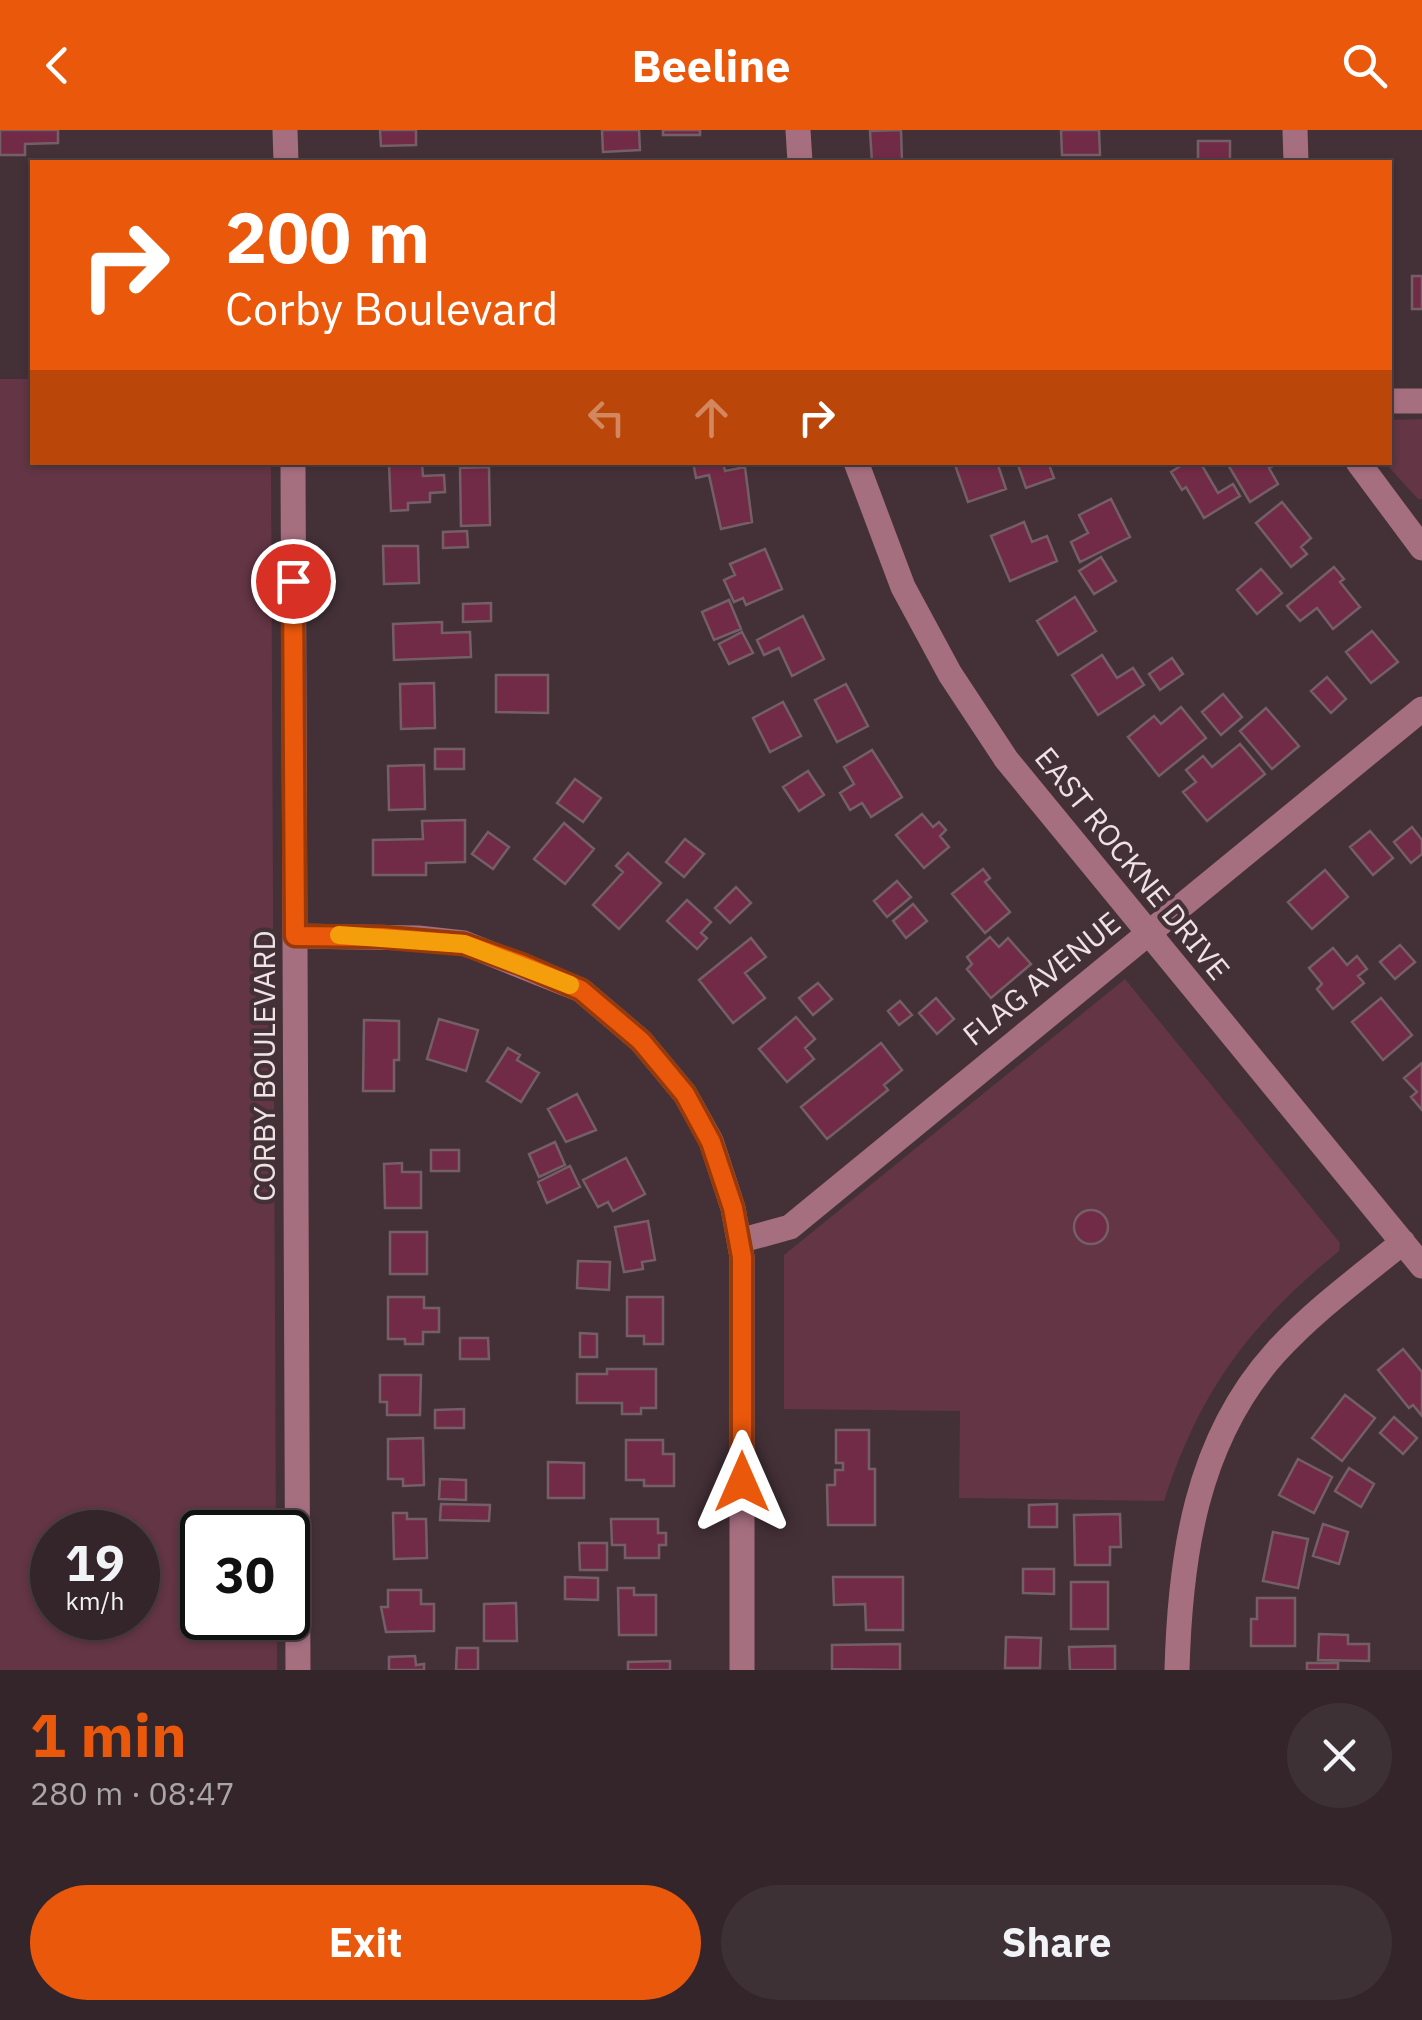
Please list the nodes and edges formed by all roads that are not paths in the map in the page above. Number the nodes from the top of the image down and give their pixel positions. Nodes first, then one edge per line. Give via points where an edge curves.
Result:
1 (285, 130) edge
2 (798, 130) edge
3 (1295, 130) edge
4 (286, 160) edge
5 (800, 160) edge
6 (1296, 160) edge
7 (1422, 400) edge
8 (1392, 401) edge
9 (292, 465) edge
10 (857, 465) edge
11 (1360, 465) edge
12 (1422, 548) edge
13 (1422, 709) edge
14 (1148, 932) junction
15 (295, 936) junction
16 (739, 1242) junction
17 (1403, 1242) junction
18 (1422, 1266) edge
19 (298, 1670) edge
20 (742, 1670) edge
21 (1177, 1670) edge

1 - 4 street
2 - 5 street
3 - 6 street
7 - 8 street
9 - 15 street, CORBY BOULEVARD
10 - 14 street, EAST ROCKNE DRIVE via 902,587 950,674 1006,758
11 - 12 street
13 - 14 street, FLAG AVENUE
14 - 16 street, FLAG AVENUE via 790,1227
14 - 17 street, EAST ROCKNE DRIVE
15 - 16 street via 464,944 581,990 641,1041 685,1094 711,1142
15 - 19 street, CORBY BOULEVARD
16 - 20 street
17 - 18 street, EAST ROCKNE DRIVE
17 - 21 street via 1274,1354 1235,1410 1192,1516 1178,1602

